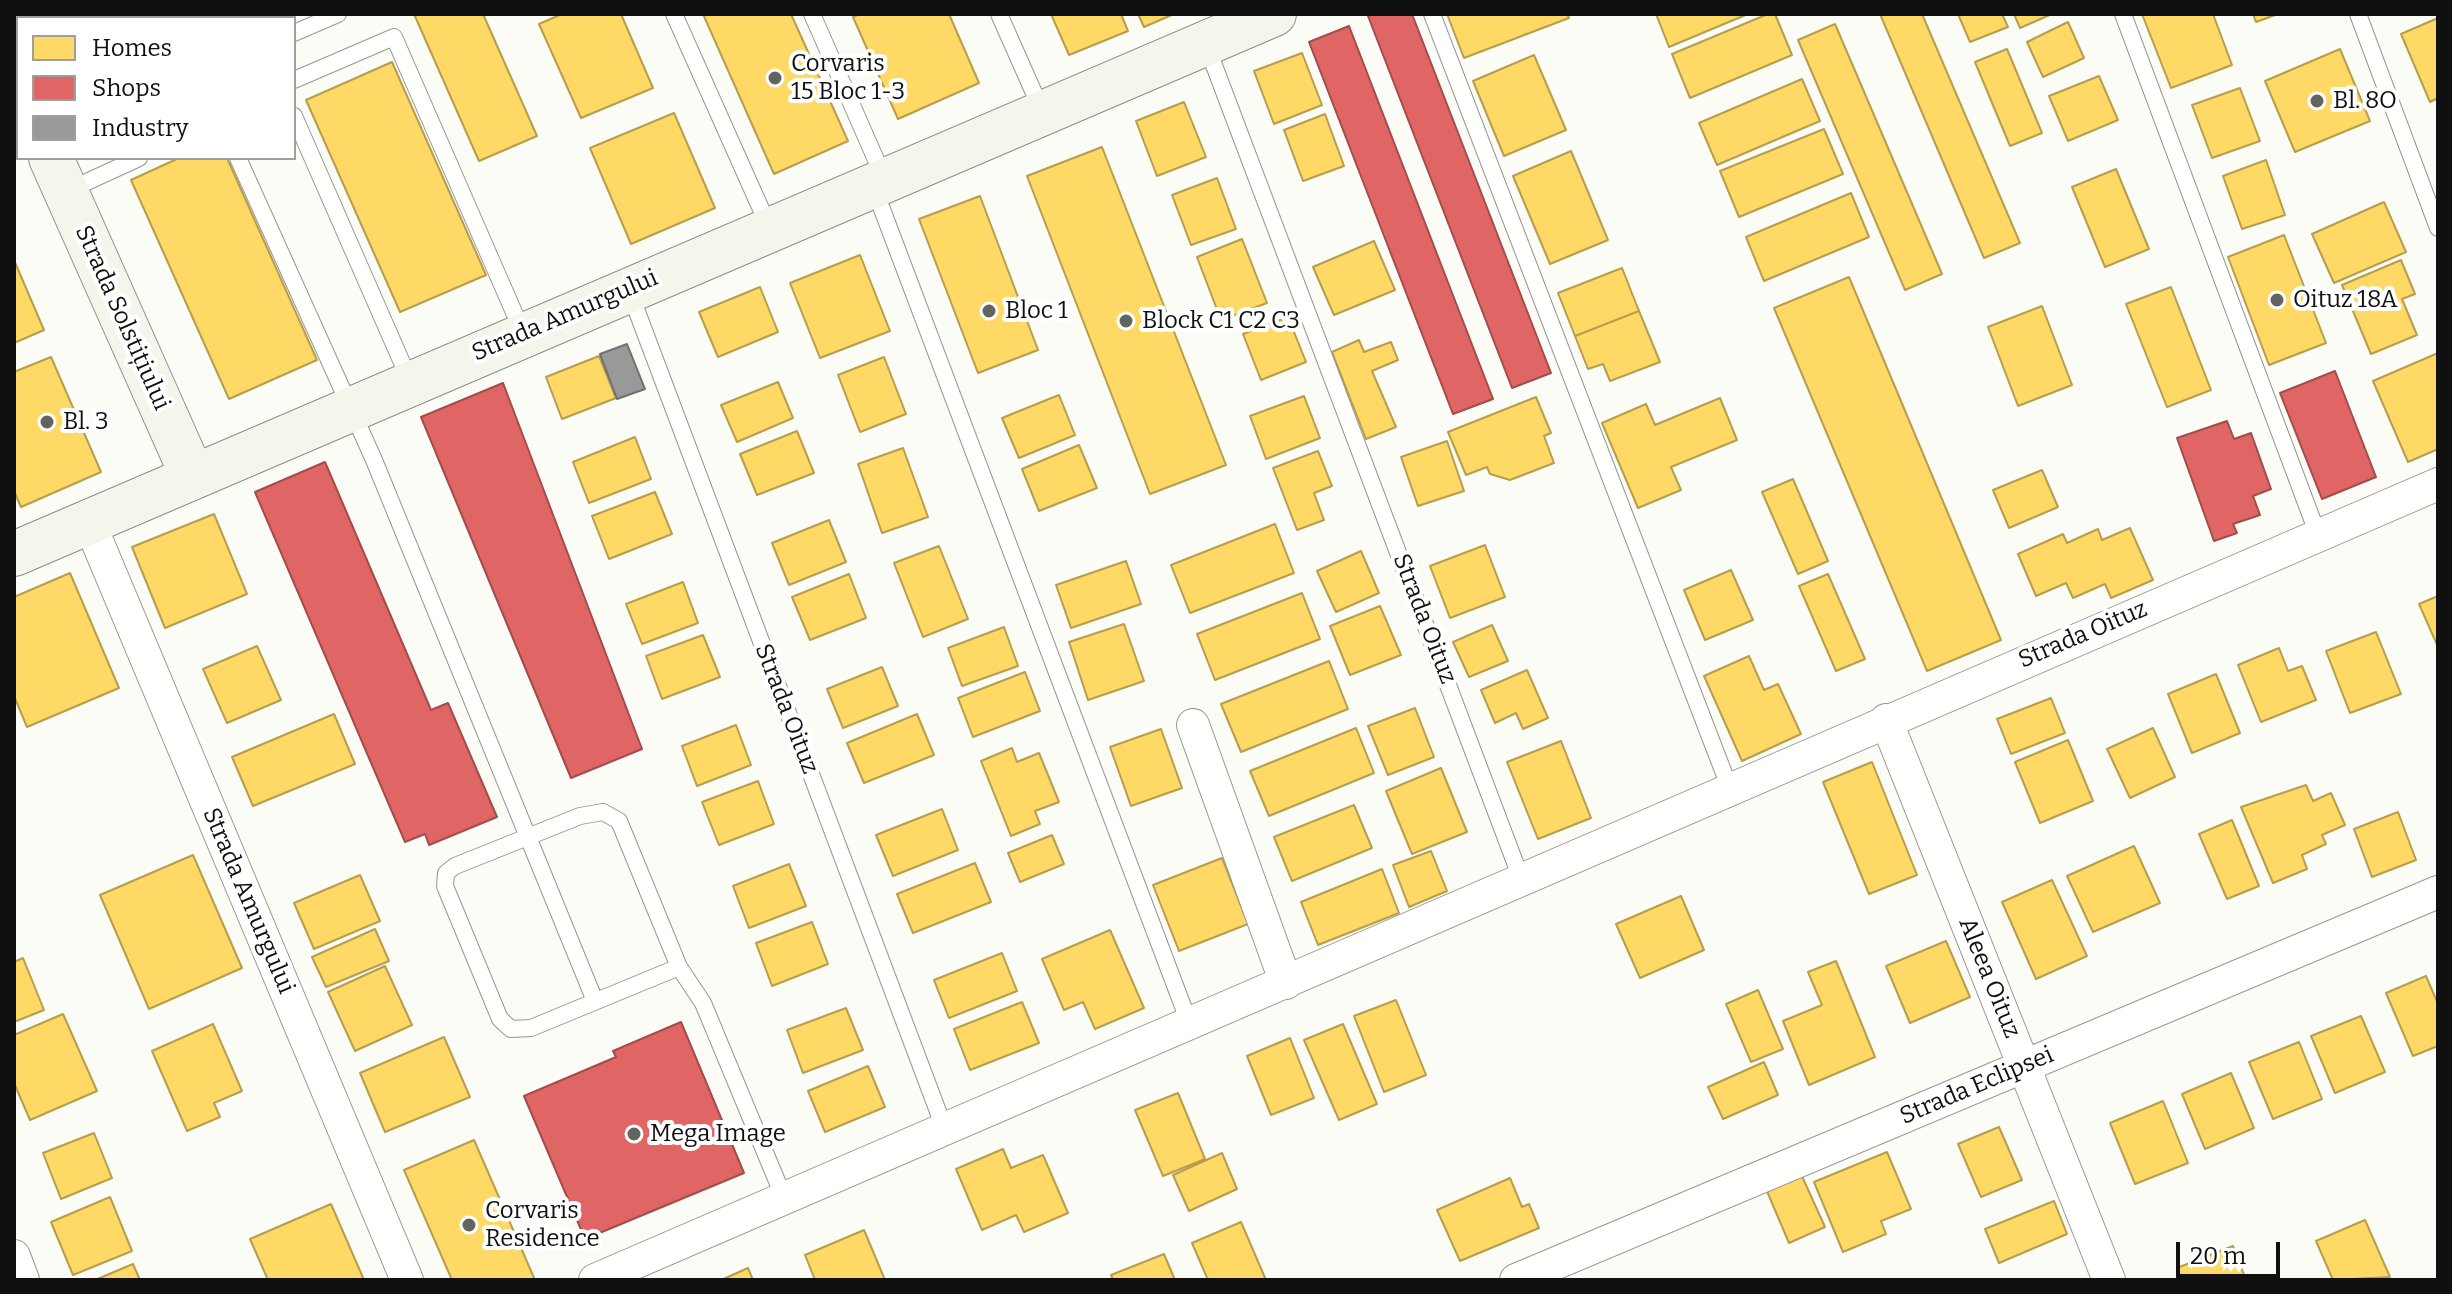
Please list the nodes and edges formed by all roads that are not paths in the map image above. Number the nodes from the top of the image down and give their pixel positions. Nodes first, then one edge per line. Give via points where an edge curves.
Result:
1 (338, 14) edge
2 (674, 14) edge
3 (812, 14) edge
4 (999, 14) edge
5 (1432, 14) edge
6 (2123, 14) edge
7 (2358, 14) edge
8 (1253, 18) edge
9 (296, 32) edge
10 (1206, 43) junction
11 (296, 79) edge
12 (1043, 112) junction
13 (296, 121) edge
14 (129, 160) edge
15 (239, 160) edge
16 (58, 175) edge
17 (879, 182) junction
18 (2438, 228) edge
19 (769, 229) junction
20 (629, 288) junction
21 (523, 333) junction
22 (411, 382) junction
23 (352, 408) junction
24 (193, 477) junction
25 (2438, 484) edge
26 (89, 522) junction
27 (2318, 535) junction
28 (18, 542) edge
29 (1886, 720) junction
30 (1193, 725) dead end
31 (1730, 789) junction
32 (528, 837) junction
33 (1522, 881) junction
34 (2438, 892) edge
35 (679, 967) junction
36 (1286, 983) junction
37 (595, 1001) junction
38 (1190, 1025) junction
39 (2024, 1066) junction
40 (945, 1130) junction
41 (784, 1198) junction
42 (14, 1256) edge
43 (23, 1280) edge
44 (407, 1280) edge
45 (595, 1280) edge
46 (1516, 1280) edge
47 (2109, 1280) edge

1 - 9 lane
2 - 19 lane
3 - 17 lane
4 - 12 lane
5 - 31 lane
6 - 27 lane
7 - 18 lane
8 - 10 street, Strada Amurgului
10 - 12 street, Strada Amurgului
10 - 33 lane, Strada Oituz
11 - 21 lane via 394,37
12 - 17 street, Strada Amurgului
13 - 22 lane
14 - 16 lane
15 - 23 lane
16 - 24 street, Strada Solstițiului
17 - 19 street, Strada Amurgului
17 - 38 lane
19 - 20 street, Strada Amurgului
20 - 21 street, Strada Amurgului
20 - 40 lane, Strada Oituz
21 - 22 street, Strada Amurgului
22 - 23 street, Strada Amurgului
23 - 24 street, Strada Amurgului
23 - 32 lane
24 - 26 street, Strada Amurgului
25 - 27 street, Strada Oituz
26 - 28 street, Strada Amurgului
26 - 44 street, Strada Amurgului
27 - 29 street, Strada Oituz
29 - 31 street, Strada Oituz
29 - 39 street, Aleea Oituz
30 - 36 street
31 - 33 street, Strada Oituz
32 - 35 lane via 580,816 603,812 619,821
32 - 37 lane
32 - 37 lane via 455,866 446,873 445,886 500,1019 511,1029 531,1028
33 - 36 street, Strada Oituz
34 - 39 street, Strada Eclipsei
35 - 37 lane
35 - 41 lane via 703,1003
36 - 38 street, Strada Oituz
38 - 40 street, Strada Oituz
39 - 46 street, Strada Eclipsei
39 - 47 street, Aleea Oituz
40 - 41 street, Strada Oituz
41 - 45 street, Strada Oituz
42 - 43 street

